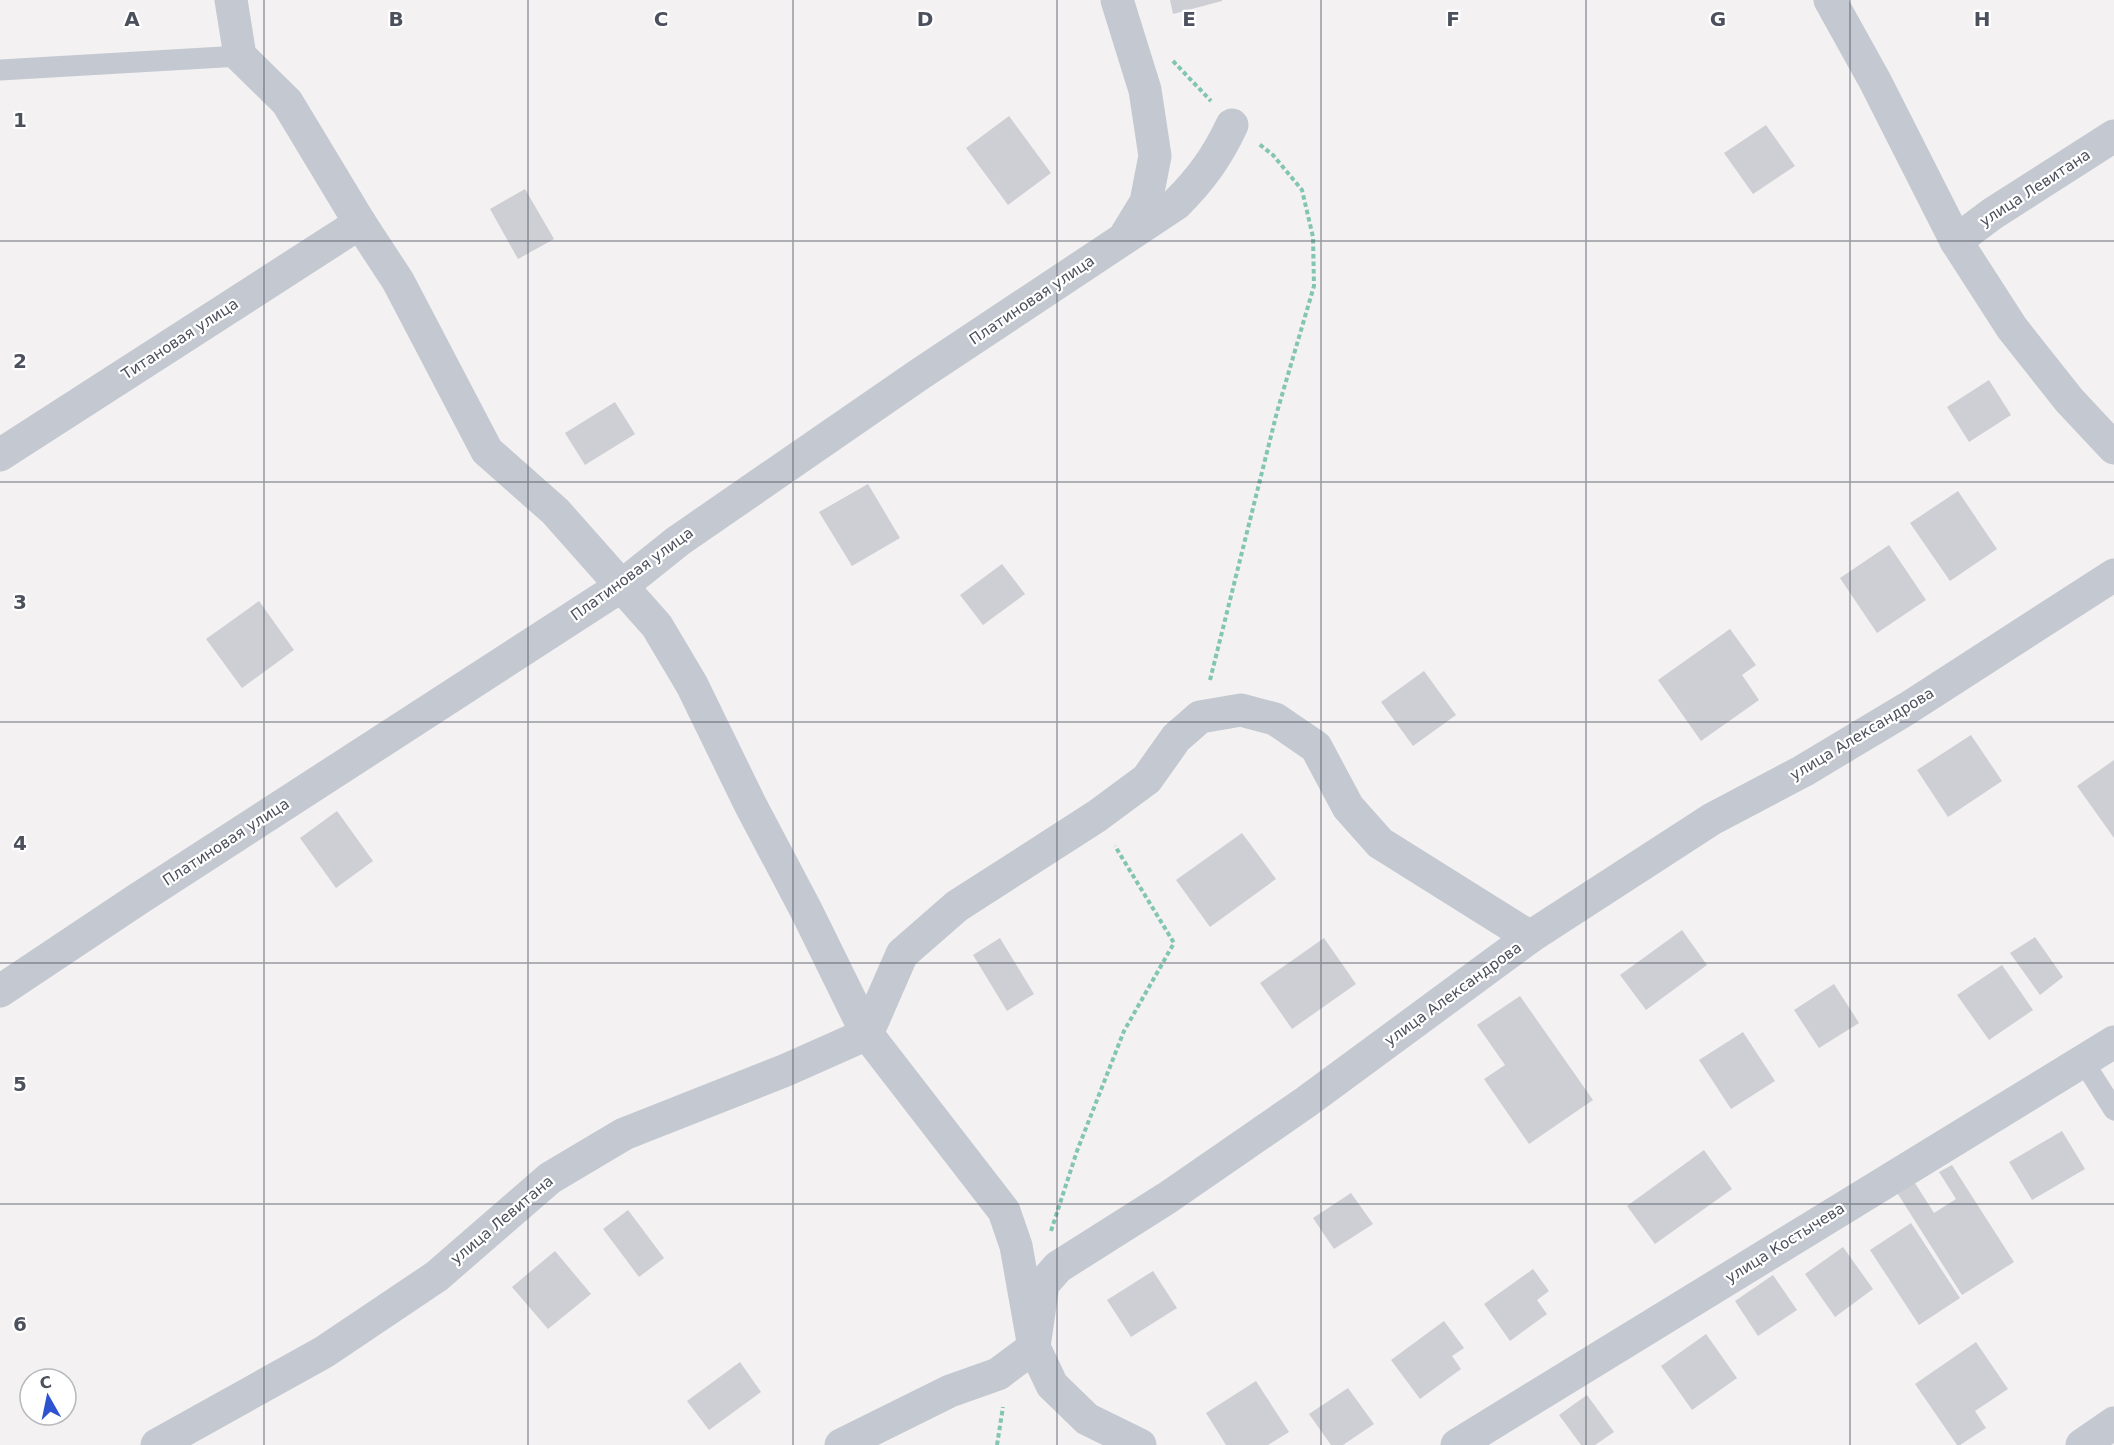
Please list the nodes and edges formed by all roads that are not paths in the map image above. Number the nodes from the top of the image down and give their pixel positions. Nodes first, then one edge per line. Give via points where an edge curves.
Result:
1 (231, 0) edge
2 (1117, 0) edge
3 (1830, 0) edge
4 (240, 56) junction
5 (0, 70) edge
6 (1232, 125) road end
7 (2114, 136) edge
8 (360, 223) junction
9 (1123, 239) junction
10 (1956, 241) junction
11 (2114, 448) edge
12 (0, 455) edge
13 (2114, 576) edge
14 (622, 585) junction
15 (1530, 937) junction
16 (0, 991) edge
17 (867, 1034) junction
18 (2114, 1042) edge
19 (2083, 1061) junction
20 (2114, 1110) edge
21 (1034, 1347) junction
22 (2114, 1423) edge
23 (157, 1445) edge
24 (841, 1445) edge
25 (1140, 1445) edge
26 (1457, 1445) edge
27 (2082, 1445) edge

1 - 4 street
2 - 9 street via 1145,90 1155,156 1146,202
3 - 10 street
4 - 5 lane
4 - 8 street via 287,102
6 - 9 street, Платиновая улица via 1197,183 1176,204
7 - 10 street, улица Левитана
8 - 12 street, Титановая улица
8 - 14 street via 398,281 487,451 555,511
9 - 14 street, Платиновая улица via 678,541
10 - 11 street via 2019,337
13 - 15 street, улица Александрова via 1898,714 1712,819
14 - 16 street, Платиновая улица
14 - 17 street via 657,626 692,685
15 - 17 street via 1380,843 1348,807 1316,747 1275,719 1241,710 1200,717 1176,738 1147,780 957,906 902,954
15 - 21 street, улица Александрова via 1306,1102 1058,1267 1043,1284
17 - 21 street via 1004,1211 1016,1246
17 - 23 street, улица Левитана via 624,1134 550,1178 437,1276 324,1352
18 - 19 street, улица Костычева
19 - 20 lane
19 - 26 street, улица Костычева
21 - 24 street via 998,1374 950,1391
21 - 25 street via 1052,1385 1086,1419
22 - 27 street

